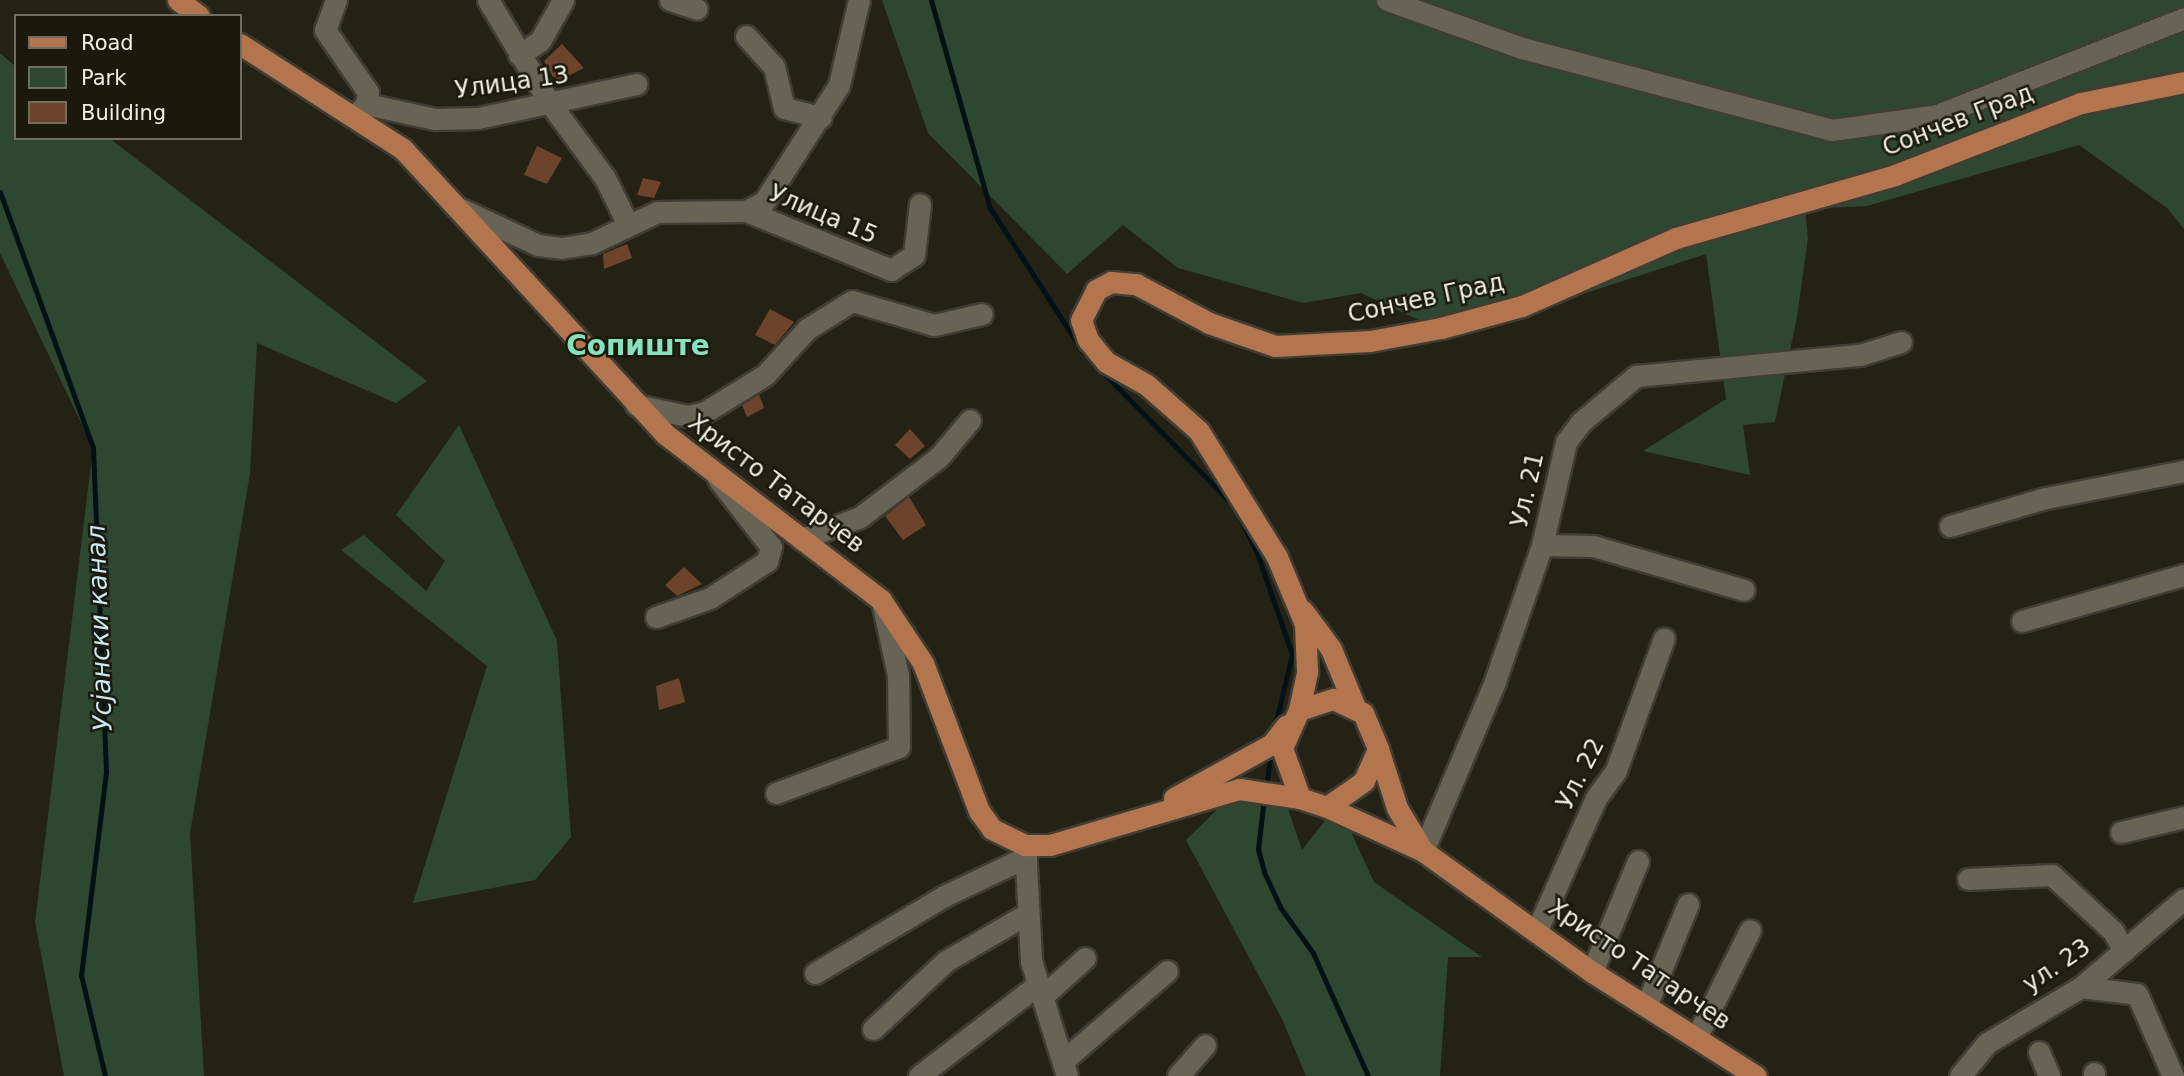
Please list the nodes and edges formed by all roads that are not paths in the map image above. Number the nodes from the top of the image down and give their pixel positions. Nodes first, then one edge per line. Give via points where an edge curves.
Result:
1 (178, 0) edge
2 (336, 0) edge
3 (488, 0) edge
4 (563, 0) edge
5 (670, 0) edge
6 (859, 0) edge
7 (1387, 0) edge
8 (697, 9) dead end
9 (196, 14) edge
10 (2184, 18) edge
11 (746, 36) dead end
12 (242, 45) edge
13 (519, 55) junction
14 (2184, 82) edge
15 (636, 84) dead end
16 (549, 102) junction
17 (362, 109) junction
18 (821, 117) junction
19 (920, 204) dead end
20 (461, 209) junction
21 (746, 211) junction
22 (627, 223) junction
23 (982, 314) dead end
24 (1901, 342) dead end
25 (636, 405) junction
26 (970, 420) dead end
27 (2184, 471) edge
28 (718, 479) junction
29 (1950, 526) dead end
30 (801, 539) junction
31 (1542, 545) junction
32 (2184, 575) edge
33 (1744, 590) dead end
34 (881, 600) junction
35 (1296, 603) junction
36 (656, 617) dead end
37 (2022, 621) dead end
38 (1664, 638) dead end
39 (1356, 707) junction
40 (1294, 716) junction
41 (1378, 749) junction
42 (776, 793) dead end
43 (1300, 798) junction
44 (1327, 807) junction
45 (1148, 813) junction
46 (2184, 817) edge
47 (2121, 832) dead end
48 (1026, 851) junction
49 (1423, 851) junction
50 (1638, 861) dead end
51 (1968, 879) dead end
52 (1688, 904) dead end
53 (2179, 905) edge
54 (1025, 915) junction
55 (1537, 930) junction
56 (1750, 930) dead end
57 (2124, 951) junction
58 (1085, 958) dead end
59 (1167, 971) dead end
60 (1592, 972) junction
61 (815, 974) dead end
62 (2081, 987) junction
63 (1039, 991) junction
64 (1647, 1004) junction
65 (873, 1029) dead end
66 (1698, 1034) junction
67 (1205, 1045) dead end
68 (2039, 1052) dead end
69 (1065, 1068) edge
70 (919, 1076) edge
71 (1178, 1076) edge
72 (1756, 1076) edge
73 (1960, 1076) edge
74 (2049, 1076) edge
75 (2173, 1076) edge

1 - 9 main road
2 - 17 street via 325,30 368,92
3 - 13 street
4 - 13 street via 540,41
5 - 8 street
6 - 18 street via 839,85
7 - 10 street via 1521,48 1832,130 1937,115
11 - 18 street via 774,67 784,108
12 - 17 main road, Христо Татарчев
13 - 16 street
14 - 35 main road, Сончев Град via 2071,106 1895,175 1676,238 1522,306 1441,328 1358,342 1275,346 1209,323 1136,284 1111,282 1096,290 1082,320 1087,340 1106,362 1147,385 1199,431 1278,557
15 - 16 street, Улица 13 via 603,96
16 - 17 street, Улица 13 via 478,118 435,119
16 - 22 street via 605,178
17 - 20 main road, Христо Татарчев
18 - 21 street via 764,202
19 - 21 street, Улица 15 via 914,254 891,270
20 - 22 street, Улица 15 via 538,245 561,248 592,243
20 - 25 main road, Христо Татарчев
21 - 22 street, Улица 15 via 657,212
23 - 25 street via 934,325 852,301 807,329 765,375 705,412 688,416
24 - 31 street, Ул. 21 via 1860,355 1636,376 1566,442
25 - 28 main road, Христо Татарчев
26 - 30 street via 939,457 860,517
27 - 29 street via 2046,498
28 - 30 main road, Христо Татарчев
28 - 36 street via 771,547 767,561 710,598
30 - 34 main road, Христо Татарчев
31 - 33 street via 1593,545
31 - 49 street, Ул. 21 via 1461,769
32 - 37 street
34 - 42 street via 898,675 899,747
34 - 48 main road, Христо Татарчев via 923,663 979,810 992,829
35 - 39 main road via 1331,649
35 - 40 main road via 1307,645
38 - 55 street, Ул. 22 via 1616,770 1597,798
39 - 40 main road via 1333,699
39 - 41 main road via 1374,729
40 - 43 main road via 1282,748
40 - 45 main road via 1259,752
41 - 44 main road via 1364,781
41 - 49 main road, Христо Татарчев via 1397,808
43 - 44 main road
43 - 45 main road via 1239,789
44 - 49 main road, Христо Татарчев
45 - 48 main road via 1081,838
46 - 47 street
48 - 54 street
48 - 61 street
49 - 55 main road, Христо Татарчев
50 - 60 street
51 - 57 street via 2052,875 2113,931
52 - 64 street
53 - 57 street, ул. 23
54 - 63 street
54 - 65 street via 946,961
55 - 60 main road, Христо Татарчев
56 - 66 street
57 - 62 street, ул. 23
58 - 63 street
59 - 69 street
60 - 64 main road, Христо Татарчев
62 - 73 street, ул. 23 via 1987,1043
62 - 75 street via 2137,994
63 - 69 street
63 - 70 street
64 - 66 main road, Христо Татарчев
66 - 72 main road, Христо Татарчев
67 - 71 street
68 - 74 street

